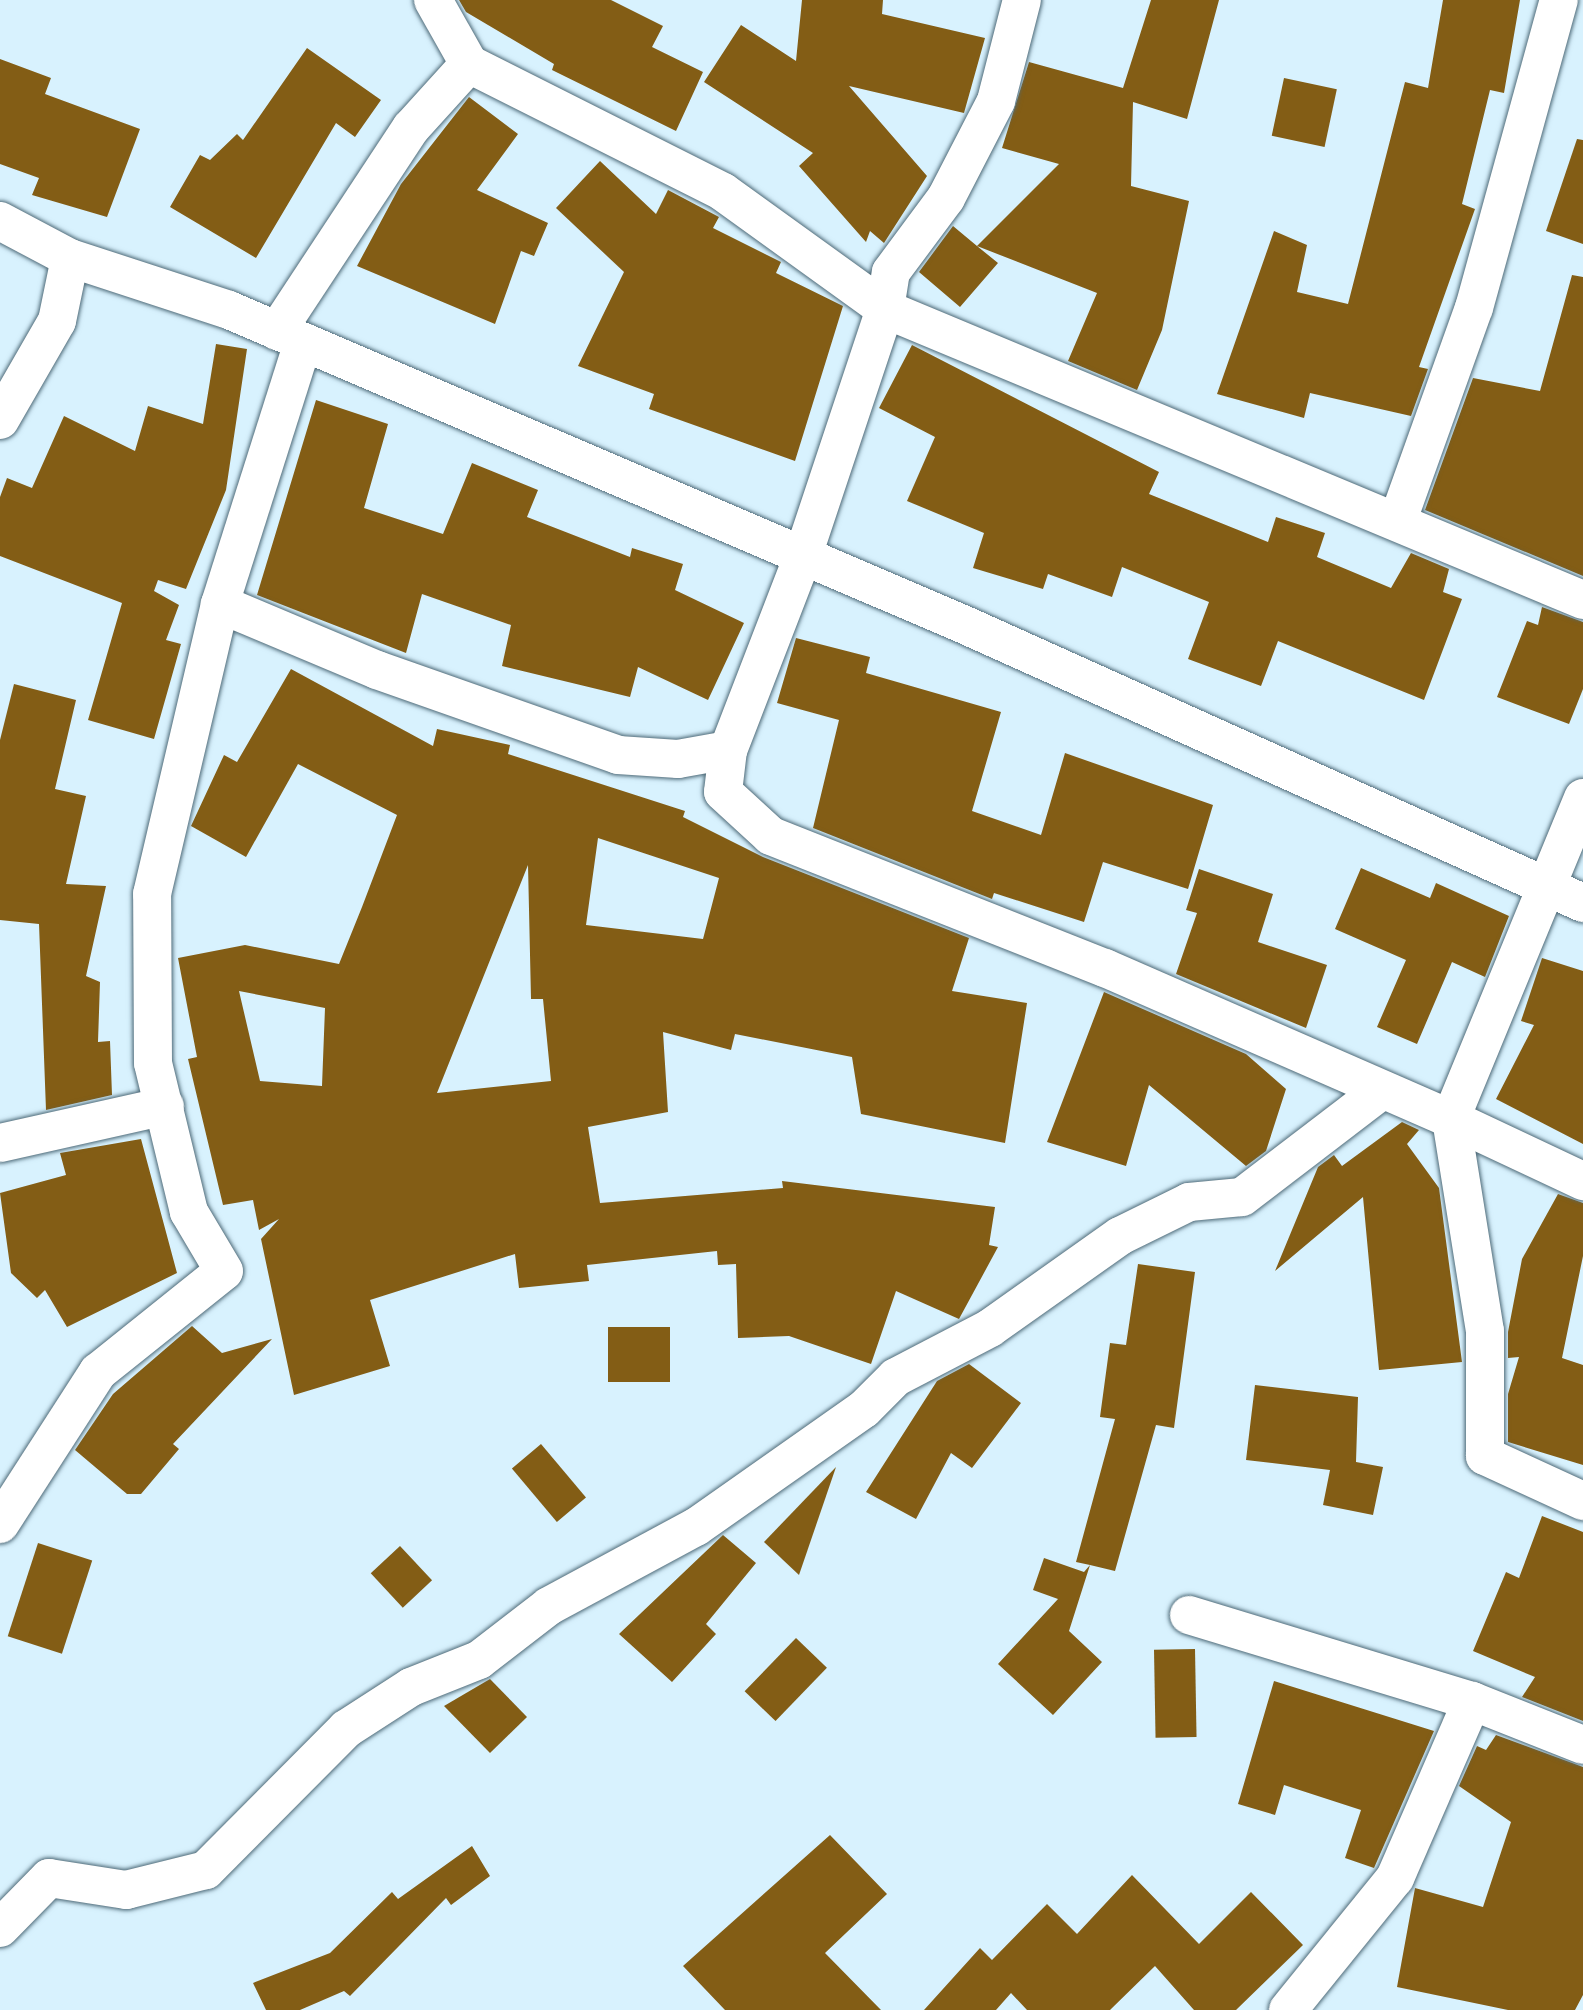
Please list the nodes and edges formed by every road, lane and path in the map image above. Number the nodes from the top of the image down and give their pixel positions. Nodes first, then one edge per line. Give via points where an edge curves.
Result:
1 (433, 0) edge
2 (1022, 0) edge
3 (1559, 0) edge
4 (469, 64) junction
5 (0, 221) edge
6 (70, 258) junction
7 (885, 310) junction
8 (290, 337) junction
9 (0, 420) edge
10 (1399, 517) junction
11 (804, 556) junction
12 (1583, 600) edge
13 (220, 604) junction
14 (728, 750) junction
15 (1583, 798) edge
16 (1545, 886) junction
17 (1583, 903) edge
18 (1378, 1093) junction
19 (165, 1106) junction
20 (1451, 1118) junction
21 (0, 1143) edge
22 (1583, 1180) edge
23 (1583, 1501) edge
24 (0, 1524) edge
25 (1189, 1615) dead end
26 (1472, 1701) junction
27 (1583, 1746) edge
28 (0, 1928) edge
29 (1288, 2010) edge

1 - 4 street
2 - 7 street via 996,101 946,198 891,272
3 - 10 street via 1474,308
4 - 7 street via 722,192
4 - 8 street via 411,128
5 - 6 street
6 - 8 street
6 - 9 street via 57,320
7 - 10 street
7 - 11 street
8 - 11 street
8 - 13 street
10 - 12 street
11 - 14 street
11 - 16 street
13 - 14 street via 377,670 618,755 678,759
13 - 19 street via 152,894 153,1064
14 - 18 street via 723,792 771,836 1106,968
15 - 16 street
16 - 17 street
16 - 20 street
18 - 20 street
18 - 28 street via 1242,1198 1189,1202 1120,1236 990,1328 896,1377 864,1410 696,1527 549,1606 479,1660 411,1688 346,1729 206,1870 126,1890 50,1878
19 - 21 street
19 - 24 street via 189,1212 224,1271 98,1372
20 - 22 street
20 - 23 street via 1486,1331 1485,1456
25 - 26 street
26 - 27 street
26 - 29 street via 1396,1878

